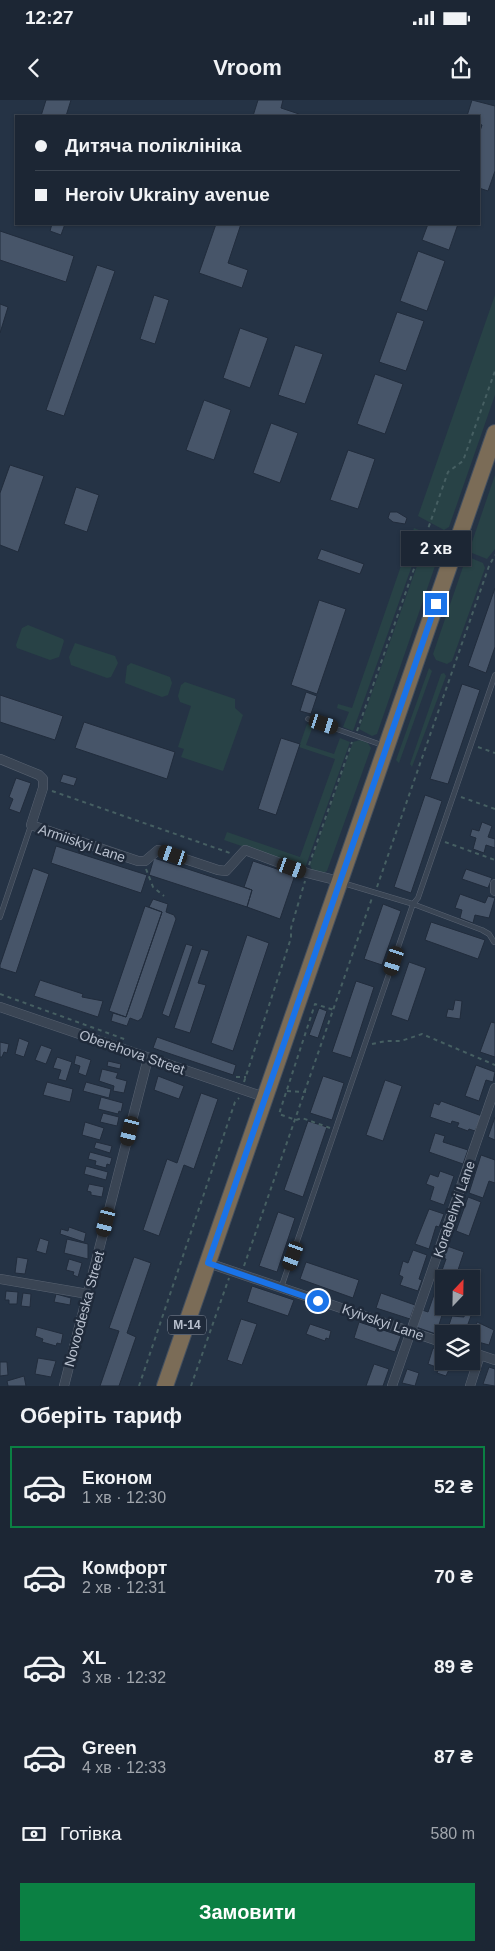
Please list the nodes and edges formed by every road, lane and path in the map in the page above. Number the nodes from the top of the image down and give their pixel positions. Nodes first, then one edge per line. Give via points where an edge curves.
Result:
1 (495, 371) edge
2 (495, 433) edge
3 (495, 555) edge
4 (495, 675) edge
5 (308, 719) dead end
6 (355, 734) junction
7 (471, 744) junction
8 (386, 747) junction
9 (495, 753) edge
10 (0, 759) edge
11 (43, 788) junction
12 (454, 794) junction
13 (495, 809) edge
14 (31, 826) junction
15 (438, 840) junction
16 (238, 856) junction
17 (495, 860) edge
18 (145, 861) junction
19 (307, 873) junction
20 (339, 881) junction
21 (495, 884) edge
22 (495, 891) edge
23 (376, 892) junction
24 (164, 896) dead end
25 (413, 904) junction
26 (0, 917) edge
27 (494, 942) dead end
28 (0, 994) edge
29 (0, 1006) edge
30 (334, 1010) junction
31 (128, 1040) dead end
32 (365, 1046) junction
33 (148, 1058) junction
34 (495, 1065) edge
35 (232, 1077) dead end
36 (246, 1078) junction
37 (244, 1083) dead end
38 (495, 1088) edge
39 (287, 1091) junction
40 (306, 1092) junction
41 (240, 1097) dead end
42 (264, 1097) junction
43 (296, 1120) junction
44 (337, 1130) junction
45 (208, 1263) junction
46 (231, 1271) junction
47 (242, 1275) junction
48 (0, 1279) edge
49 (282, 1288) junction
50 (88, 1294) junction
51 (411, 1332) junction
52 (435, 1340) edge
53 (480, 1355) edge
54 (495, 1360) edge
55 (473, 1370) edge
56 (64, 1386) edge
57 (139, 1386) edge
58 (166, 1386) edge
59 (191, 1386) edge
60 (392, 1386) edge
61 (470, 1386) edge

1 - 6 path via 463,461 448,472
2 - 8 highway, М-14
3 - 23 path via 488,566
4 - 7 lane
5 - 6 lane
6 - 8 lane
6 - 19 path
7 - 9 path
7 - 12 lane
8 - 20 highway, М-14
10 - 11 street via 39,775
11 - 14 street, Armiiskyi Lane
11 - 16 path
12 - 13 path
12 - 15 lane
14 - 18 street, Armiiskyi Lane via 123,857
14 - 26 lane
15 - 17 path
15 - 25 lane
16 - 18 street, Armiiskyi Lane via 226,870 158,850
16 - 19 street via 245,850
18 - 24 path via 153,887
19 - 20 street
19 - 36 path via 291,938
20 - 23 lane
20 - 42 highway, М-14
21 - 22 street
23 - 25 lane
23 - 30 path
25 - 27 lane via 486,932
25 - 32 lane
28 - 31 path
29 - 33 street, Oberehova Street
30 - 39 path via 316,1004
30 - 40 path
32 - 34 path via 402,1041 422,1034
32 - 44 lane
33 - 42 street, Oberehova Street
33 - 50 street, Novoodeska Street
35 - 36 path
36 - 37 path
38 - 51 street, Korabelnyi Lane
39 - 40 path
39 - 43 path via 279,1114
40 - 43 path
41 - 57 path via 235,1102
42 - 45 highway, М-14
43 - 44 path via 302,1118
43 - 47 path
44 - 49 lane
45 - 46 street, Kyivskyi Lane
45 - 58 highway, М-14
46 - 47 street, Kyivskyi Lane
46 - 59 path
47 - 49 street, Kyivskyi Lane
48 - 50 street
49 - 51 street, Kyivskyi Lane
50 - 56 street, Novoodeska Street
51 - 52 street, Kyivskyi Lane
51 - 60 street, Korabelnyi Lane
53 - 54 street
55 - 61 street

